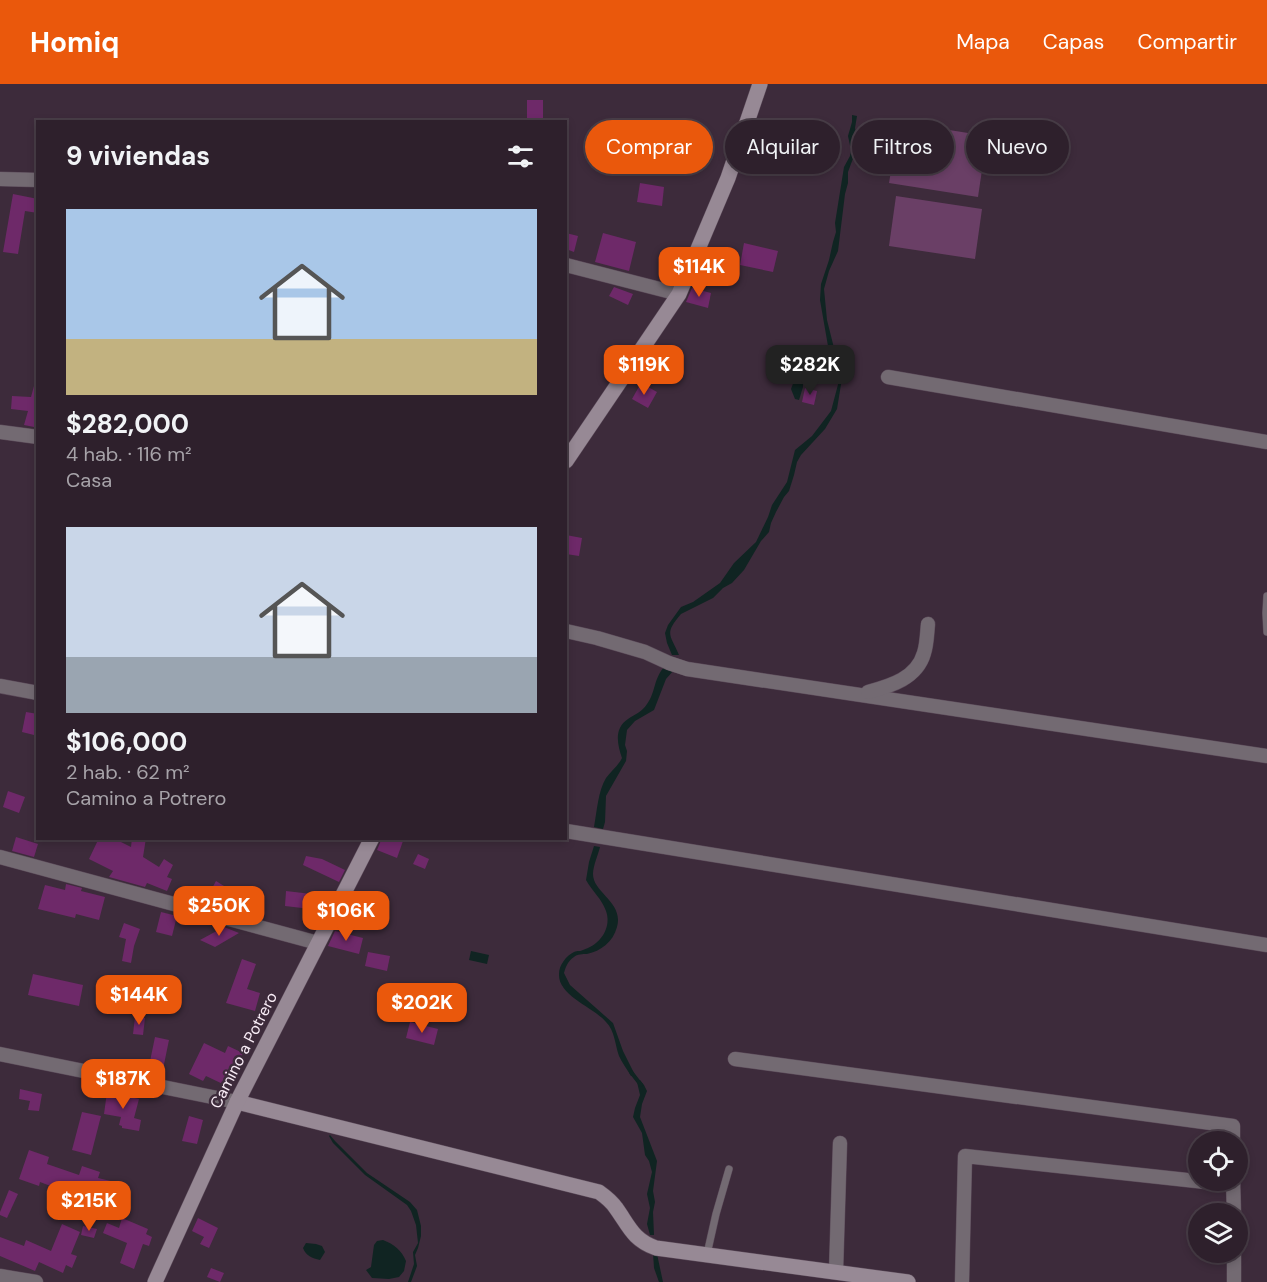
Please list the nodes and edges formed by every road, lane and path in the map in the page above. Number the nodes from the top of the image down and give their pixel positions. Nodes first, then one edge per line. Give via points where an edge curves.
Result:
1 (760, 84) edge
2 (0, 179) edge
3 (36, 180) edge
4 (567, 265) edge
5 (679, 294) junction
6 (888, 377) dead end
7 (0, 432) edge
8 (36, 437) edge
9 (1267, 442) edge
10 (567, 459) edge
11 (1267, 596) edge
12 (928, 624) dead end
13 (567, 631) edge
14 (1267, 632) edge
15 (0, 686) edge
16 (36, 693) edge
17 (860, 694) junction
18 (1267, 756) edge
19 (567, 831) edge
20 (371, 840) edge
21 (0, 857) edge
22 (318, 943) junction
23 (1267, 945) edge
24 (0, 1054) edge
25 (735, 1059) dead end
26 (237, 1102) junction
27 (1233, 1131) edge
28 (840, 1143) dead end
29 (729, 1169) dead end
30 (1188, 1178) edge
31 (707, 1255) junction
32 (1234, 1263) edge
33 (836, 1272) junction
34 (0, 1276) edge
35 (36, 1282) edge
36 (155, 1282) edge
37 (908, 1282) edge
38 (962, 1282) edge
39 (1234, 1282) edge

1 - 5 street via 728,178
2 - 3 street
4 - 5 street
5 - 10 street
6 - 9 street
7 - 8 street
11 - 14 lane
12 - 17 street via 925,651 916,668 903,680
13 - 17 street via 645,652 687,669
15 - 16 street
17 - 18 street
19 - 23 street
20 - 22 street, Camino a Potrero
21 - 22 street
22 - 26 street, Camino a Potrero
24 - 26 street
25 - 27 street via 1233,1126
26 - 31 street via 599,1192 645,1244
26 - 36 street, Camino a Potrero
28 - 33 street
29 - 31 lane
30 - 38 street via 965,1156
31 - 33 street
32 - 39 street
33 - 37 street
34 - 35 street

